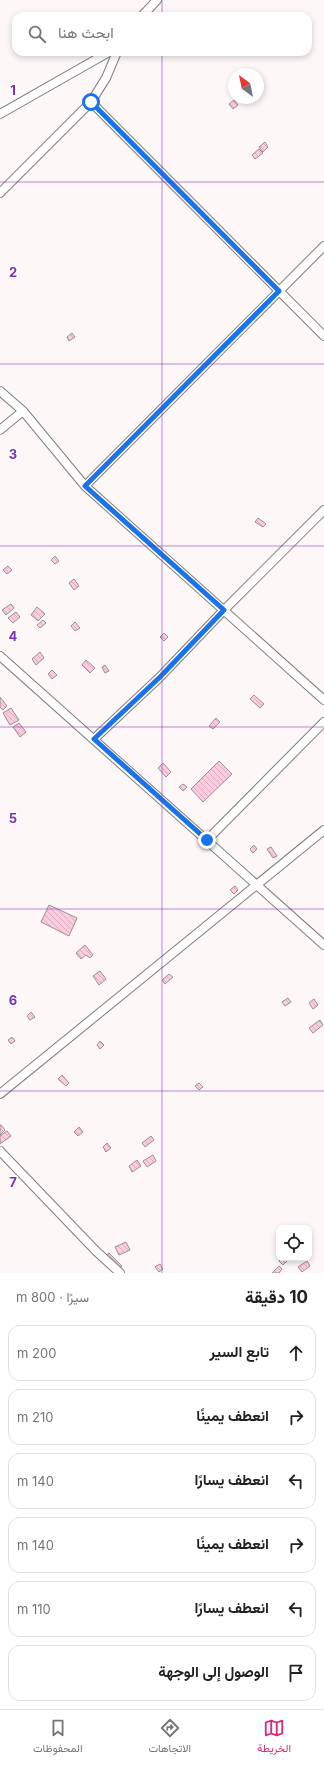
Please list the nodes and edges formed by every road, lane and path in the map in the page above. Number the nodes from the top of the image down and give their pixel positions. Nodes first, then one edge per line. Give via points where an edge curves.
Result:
1 (157, 0) edge
2 (146, 12) edge
3 (102, 56) edge
4 (115, 56) edge
5 (91, 102) junction
6 (0, 114) edge
7 (0, 193) edge
8 (324, 246) edge
9 (279, 291) junction
10 (324, 336) edge
11 (0, 390) edge
12 (23, 412) junction
13 (0, 430) edge
14 (85, 486) junction
15 (324, 510) edge
16 (224, 610) junction
17 (0, 656) edge
18 (324, 700) edge
19 (324, 722) edge
20 (94, 739) junction
21 (324, 830) edge
22 (207, 840) junction
23 (257, 885) junction
24 (324, 945) edge
25 (0, 1094) edge
26 (0, 1151) edge
27 (120, 1273) edge

1 - 2 street
3 - 6 street
4 - 5 street via 106,78
5 - 7 street
5 - 9 street
8 - 9 street
9 - 10 street
9 - 14 street
11 - 12 street
12 - 13 street
12 - 14 street
14 - 16 street
15 - 16 street
16 - 18 street
16 - 20 street via 160,677
17 - 20 street
19 - 22 street
20 - 22 street
21 - 23 street
22 - 23 street
23 - 24 street
23 - 25 street
26 - 27 street

